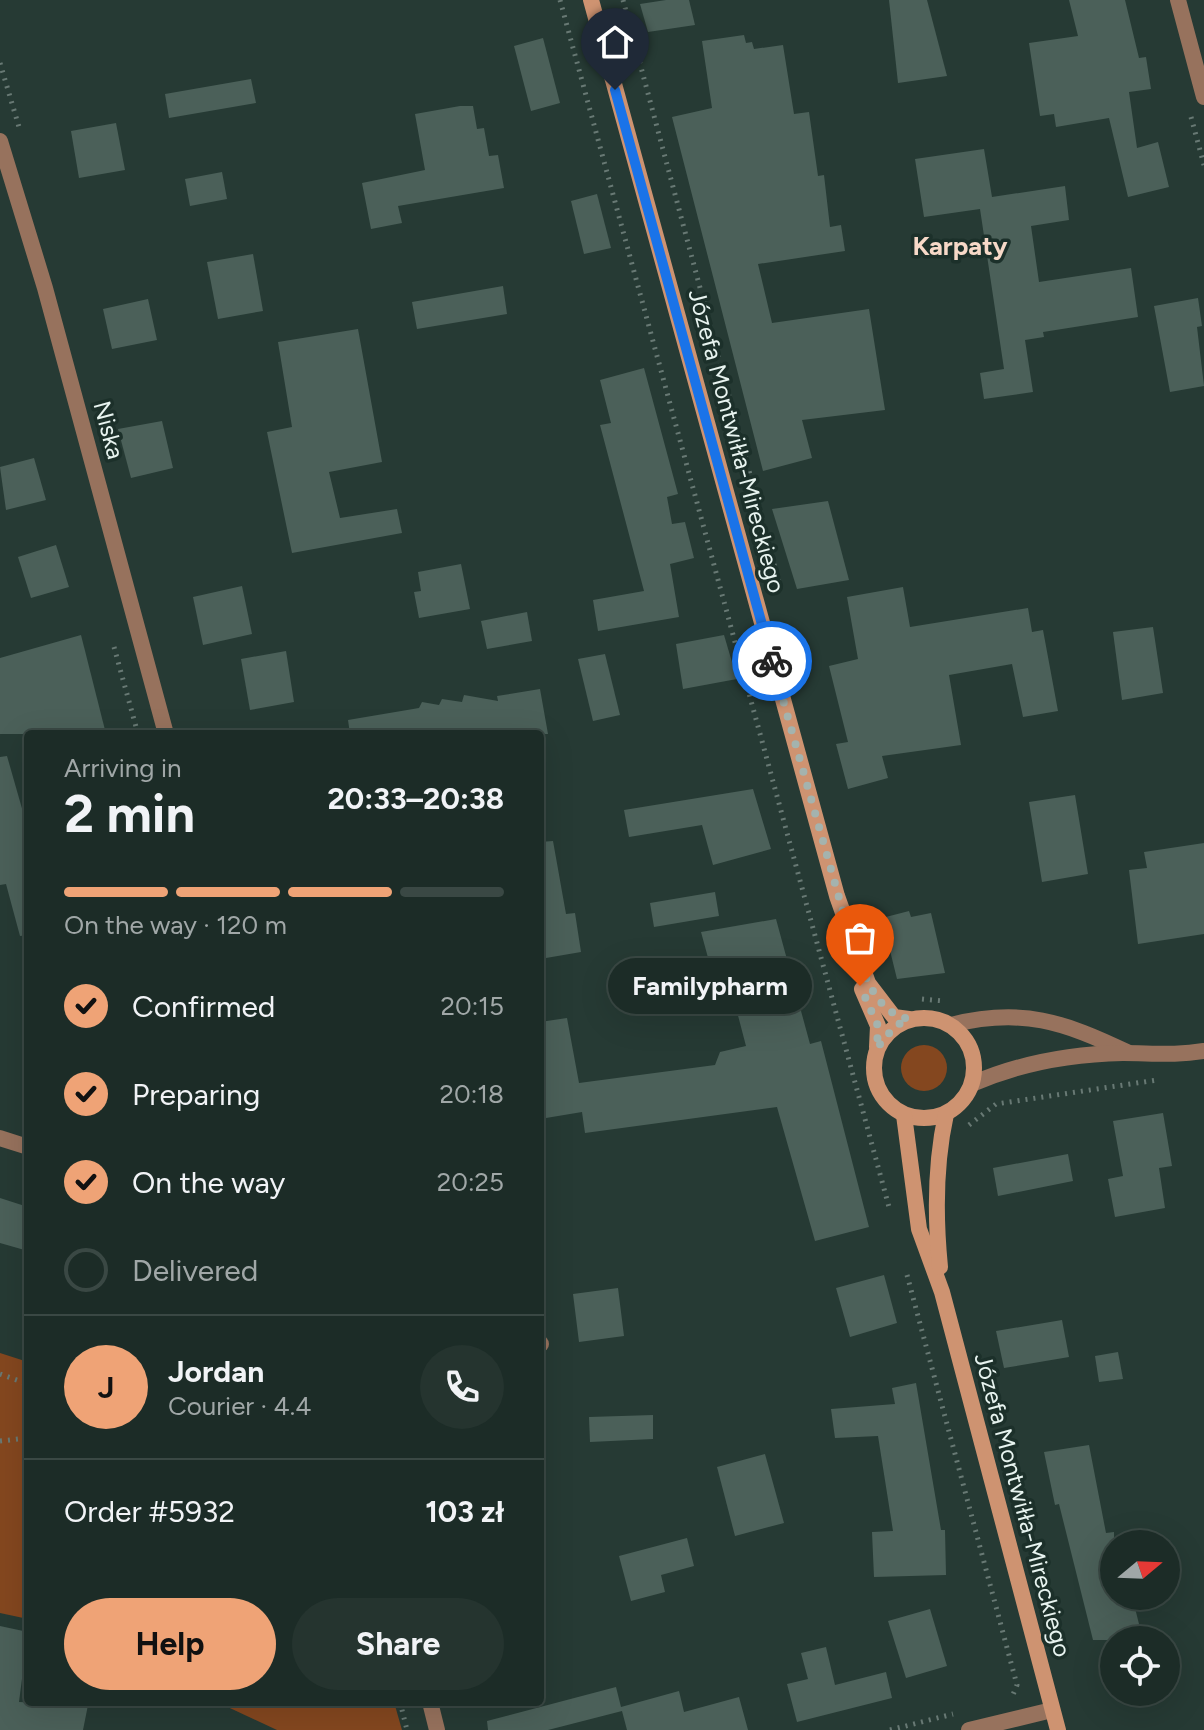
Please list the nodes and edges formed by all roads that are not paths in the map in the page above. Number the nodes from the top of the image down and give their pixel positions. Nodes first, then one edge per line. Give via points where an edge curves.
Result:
1 (591, 0) edge
2 (1178, 0) edge
3 (1204, 97) edge
4 (0, 141) edge
5 (165, 730) edge
6 (837, 896) junction
7 (909, 1019) junction
8 (951, 1025) junction
9 (877, 1048) junction
10 (1204, 1051) edge
11 (1128, 1053) junction
12 (972, 1084) junction
13 (946, 1114) junction
14 (904, 1115) junction
15 (0, 1138) edge
16 (24, 1146) edge
17 (942, 1292) junction
18 (431, 1706) edge
19 (1052, 1710) junction
20 (437, 1730) edge
21 (969, 1730) edge
22 (1058, 1730) edge

1 - 6 main road, Józefa Montwiłła-Mireckiego
2 - 3 street
4 - 5 street, Niska
6 - 7 main road, Józefa Montwiłła-Mireckiego via 868,983 894,1017
6 - 9 main road, Józefa Montwiłła-Mireckiego via 847,949 878,1026
7 - 8 main road via 938,1019
7 - 9 main road via 895,1026
8 - 11 street via 996,1018 1058,1022
8 - 12 main road via 972,1051
9 - 14 main road via 873,1071 880,1094
10 - 11 street via 1156,1057
11 - 12 street via 1075,1055
12 - 13 main road
13 - 14 main road
13 - 17 main road, Józefa Montwiłła-Mireckiego via 936,1226
14 - 17 main road, Józefa Montwiłła-Mireckiego via 919,1229
15 - 16 street
17 - 19 main road, Józefa Montwiłła-Mireckiego
18 - 20 street
19 - 21 street
19 - 22 main road, Józefa Montwiłła-Mireckiego

